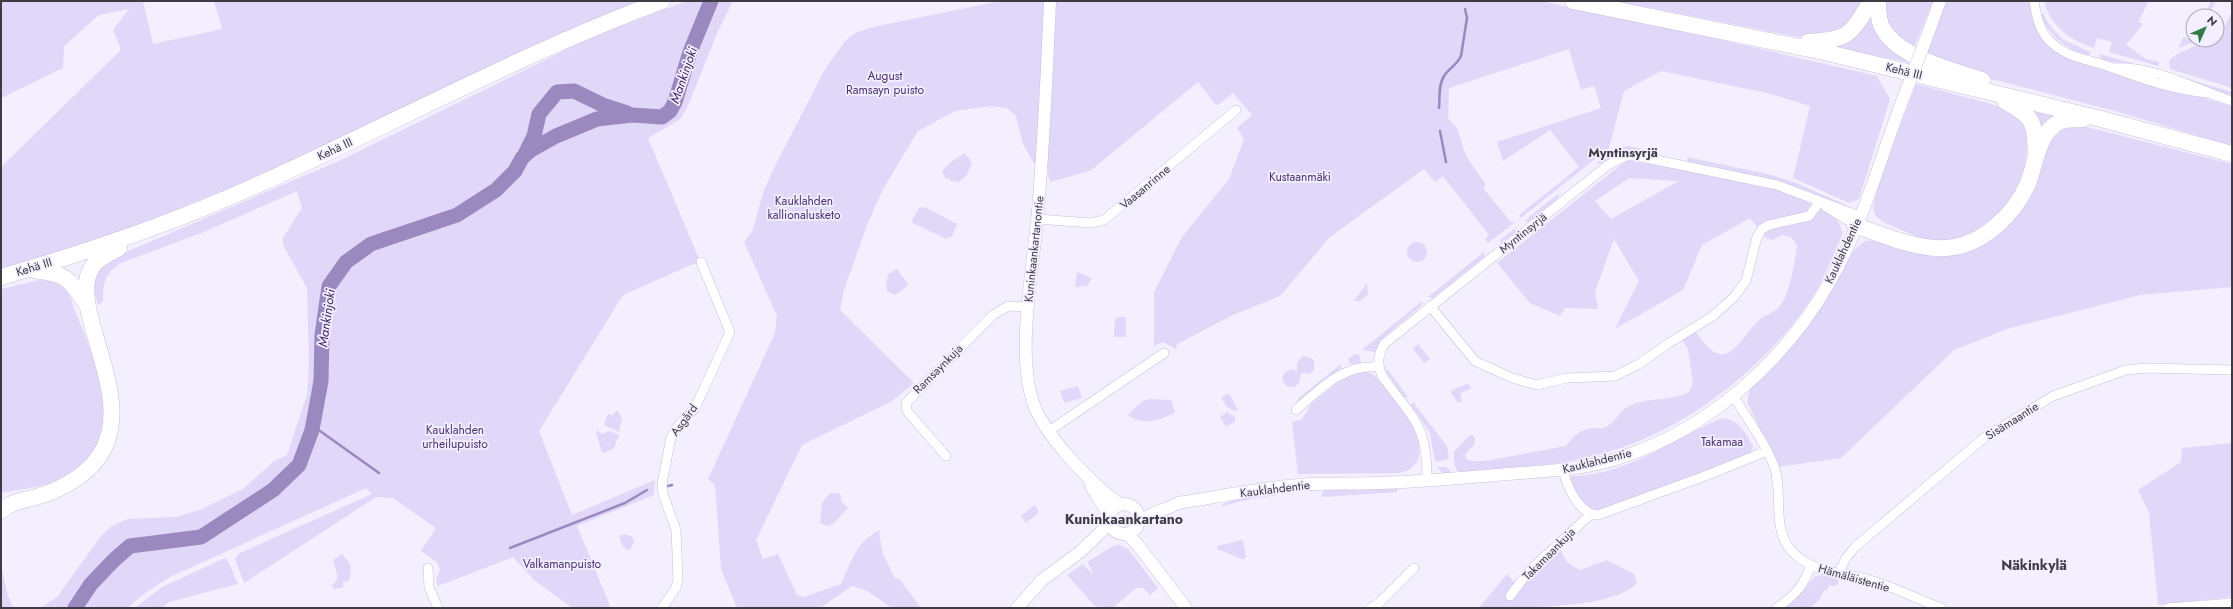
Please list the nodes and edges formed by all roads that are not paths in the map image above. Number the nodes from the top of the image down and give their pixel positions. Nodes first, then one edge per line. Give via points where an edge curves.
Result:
1 (662, 1) edge
2 (1050, 1) edge
3 (1573, 1) edge
4 (1871, 1) edge
5 (1878, 1) edge
6 (1940, 1) edge
7 (2034, 1) edge
8 (1786, 44) junction
9 (1990, 92) junction
10 (2025, 100) junction
11 (2232, 101) edge
12 (1236, 110) dead end
13 (2101, 119) junction
14 (2036, 154) junction
15 (2232, 154) edge
16 (1819, 203) junction
17 (1038, 219) junction
18 (1857, 221) junction
19 (161, 226) junction
20 (701, 262) dead end
21 (28, 270) junction
22 (1, 278) edge
23 (87, 305) junction
24 (1430, 306) junction
25 (1028, 307) junction
26 (1164, 353) dead end
27 (1379, 367) junction
28 (2232, 370) edge
29 (1733, 395) junction
30 (1296, 410) dead end
31 (1049, 431) junction
32 (1767, 451) junction
33 (946, 456) dead end
34 (1563, 470) junction
35 (1088, 477) junction
36 (1427, 481) junction
37 (1178, 503) junction
38 (4, 505) edge
39 (1121, 505) junction
40 (1134, 508) junction
41 (1590, 514) junction
42 (1123, 526) junction
43 (1811, 565) junction
44 (428, 568) dead end
45 (1414, 568) dead end
46 (1840, 572) junction
47 (1510, 596) dead end
48 (2232, 603) edge
49 (438, 608) edge
50 (662, 608) edge
51 (1017, 608) edge
52 (1186, 608) edge
53 (1371, 608) edge
54 (1777, 608) edge
55 (1941, 608) edge
56 (2168, 608) edge

1 - 19 highway, Kehä III via 531,55 254,186
2 - 17 street, Kuninkaankartanontie
3 - 8 highway, Kehä III
4 - 8 highway via 1857,25 1840,38
5 - 10 highway via 1878,15 1882,26 1898,45 1934,64 1997,85
6 - 18 street, Kauklahdentie, bridge
7 - 11 street via 2040,26 2053,44 2077,57 2113,68 2125,67 2160,75
8 - 9 highway, Kehä III
9 - 10 highway, Kehä III
9 - 14 highway via 2017,106 2030,118 2035,131
10 - 13 highway, Kehä III
12 - 17 street, Vaasanrinne via 1104,220 1090,223
13 - 14 highway via 2060,122 2051,128
13 - 15 highway, Kehä III
14 - 18 highway via 2028,183 2020,198 1992,229 1976,239 1948,248 1917,244
16 - 18 street, Myntinsyrjä via 1846,210
16 - 24 street, Myntinsyrjä via 1777,185 1755,179 1632,155 1624,157 1608,164
16 - 24 street via 1810,216 1769,225 1762,229 1757,237 1746,281 1734,297 1713,316 1639,364 1615,376 1567,378 1537,385 1512,378 1475,361
17 - 25 street, Kuninkaankartanontie
18 - 29 street, Kauklahdentie via 1829,283 1801,325 1756,376
19 - 21 highway, Kehä III
19 - 23 highway via 100,258 89,275
20 - 50 street, Asgård via 730,332 694,408 676,427 671,437 662,484 676,530 678,578 676,588
21 - 22 highway, Kehä III
21 - 23 highway via 60,274 74,286
23 - 38 highway via 110,388 111,423 104,448 88,469 71,482 43,495
24 - 27 street, Myntinsyrjä via 1384,344 1379,355
25 - 31 street, Kuninkaankartanontie via 1027,376 1034,406
25 - 33 street, Ramsaynkuja via 1008,306 993,315 906,403 907,411
26 - 31 street
27 - 30 street via 1366,366 1344,372
27 - 36 street via 1382,376 1423,433 1428,465
28 - 46 street, Sisämaantie via 2126,370 2053,396 1984,437 1855,547 1846,558
29 - 32 street
29 - 34 street, Kauklahdentie via 1663,441 1621,458
31 - 35 street, Kuninkaankartanontie
32 - 41 street via 1605,513
32 - 43 street via 1777,480 1778,516 1782,535 1793,552
34 - 36 street, Kauklahdentie
34 - 41 street via 1575,498
35 - 39 street, Kuninkaankartanontie
35 - 42 street, Kuninkaankartanontie via 1090,486
36 - 37 street, Kauklahdentie via 1288,486
37 - 40 street, Kauklahdentie via 1169,501
37 - 42 street, Kauklahdentie
39 - 40 street
39 - 42 street via 1114,508
40 - 42 street via 1138,515
41 - 47 street, Takamaankuja via 1530,570
42 - 51 street via 1097,545 1080,552 1042,580
42 - 52 street, Kuninkaankartanontie
43 - 46 street, Hämäläistentie
43 - 54 street via 1803,586
44 - 49 street via 429,587
45 - 53 street
46 - 55 street, Hämäläistentie via 1871,580
48 - 56 street

